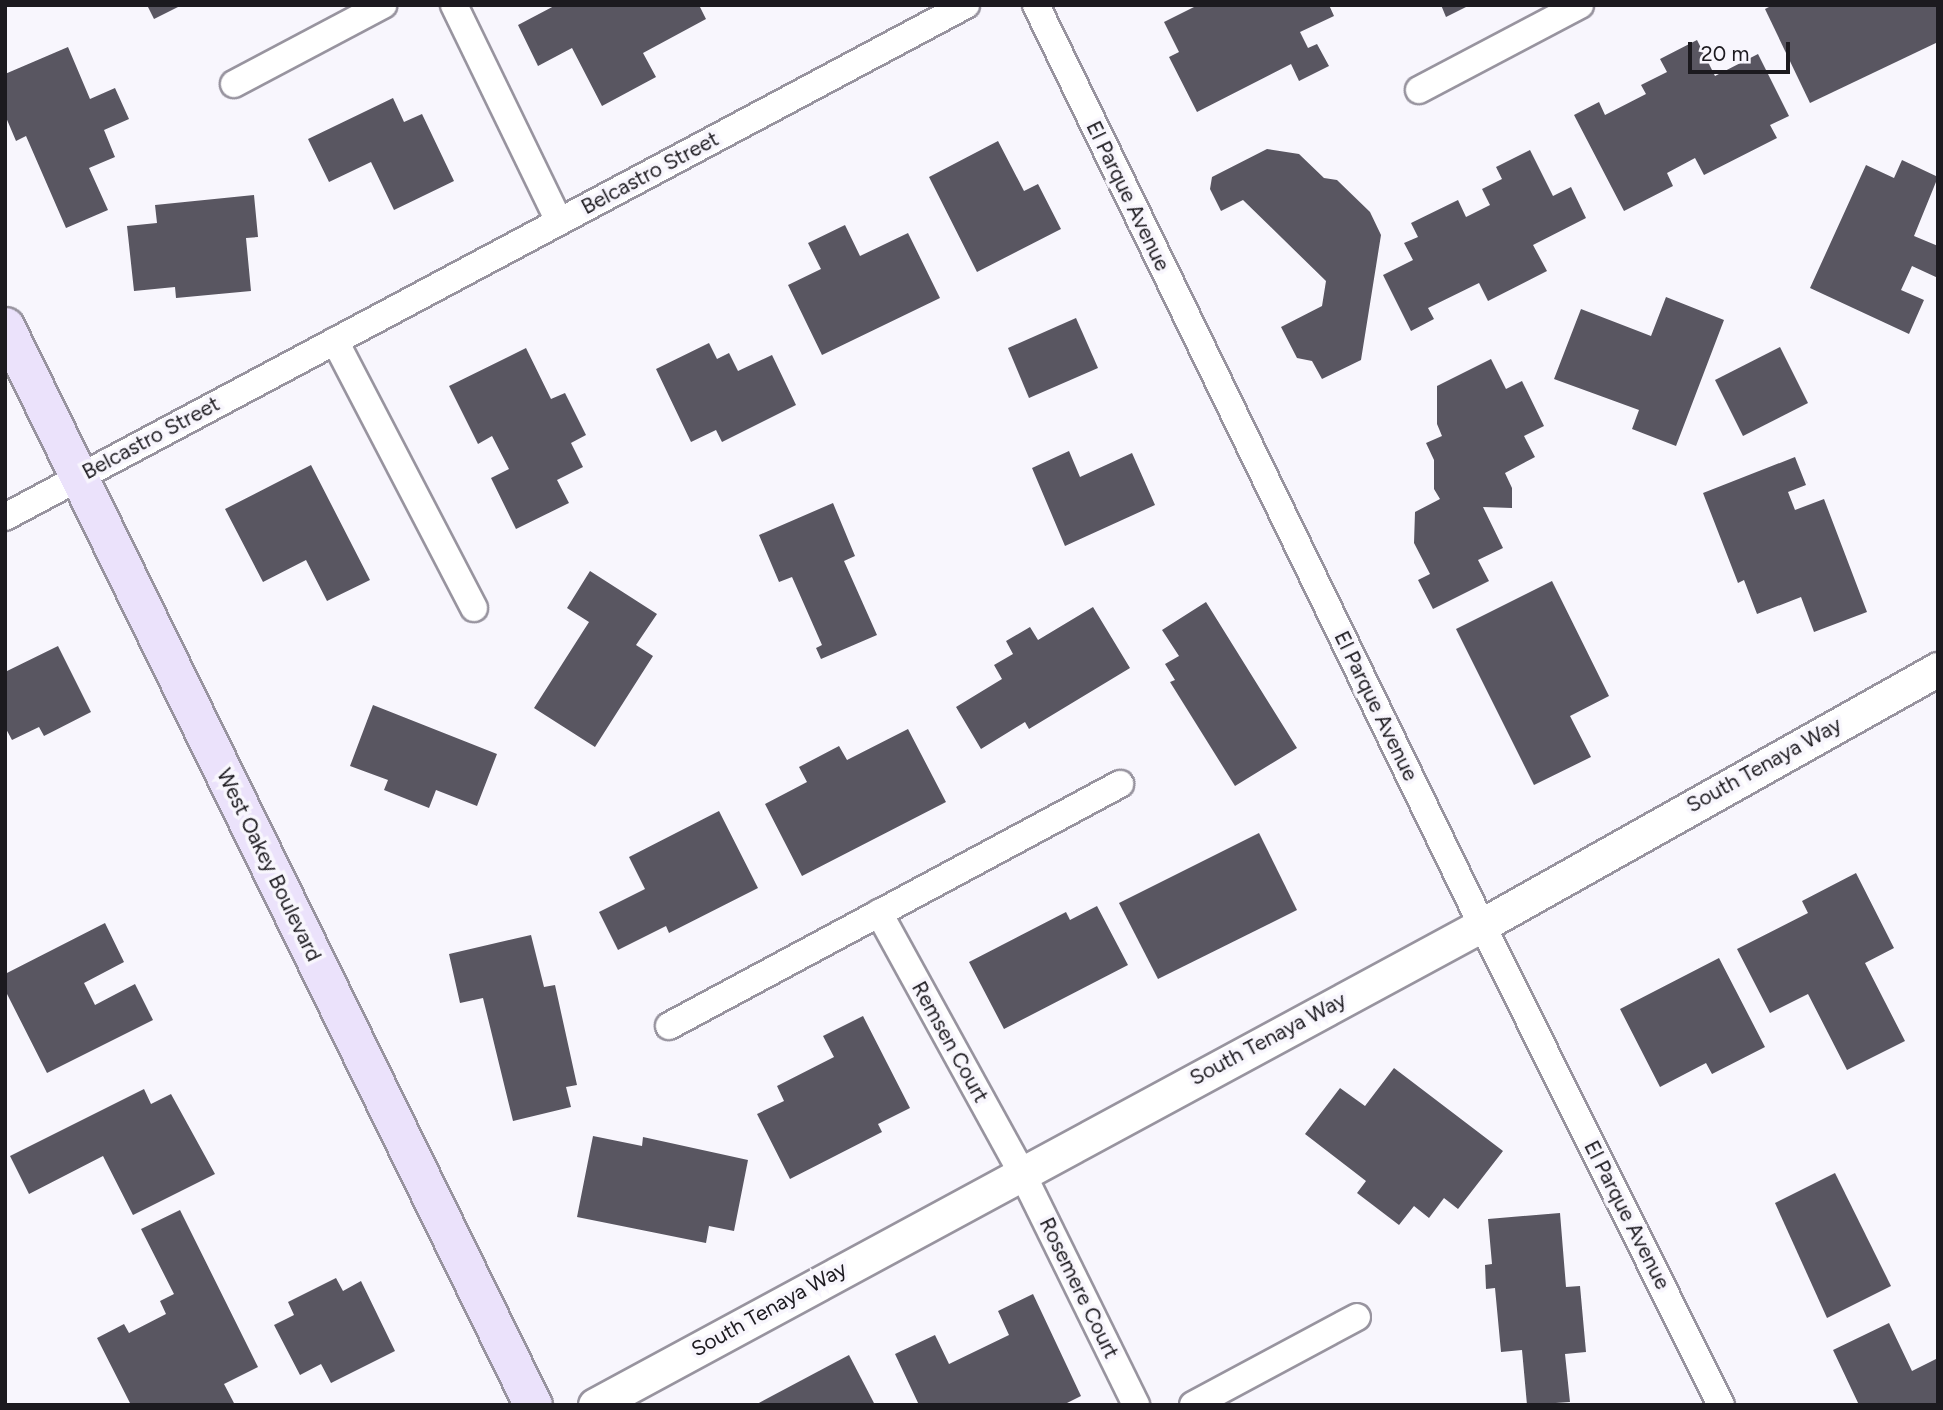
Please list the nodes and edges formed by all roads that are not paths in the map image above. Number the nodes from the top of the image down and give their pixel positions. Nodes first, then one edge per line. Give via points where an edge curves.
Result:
1 (383, 5) edge
2 (454, 5) edge
3 (966, 5) edge
4 (1036, 5) edge
5 (1580, 5) edge
6 (234, 84) dead end
7 (1419, 90) dead end
8 (559, 221) junction
9 (5, 326) edge
10 (335, 341) junction
11 (79, 477) junction
12 (5, 517) edge
13 (474, 608) dead end
14 (1938, 669) edge
15 (1120, 784) dead end
16 (879, 913) junction
17 (1482, 925) junction
18 (669, 1026) dead end
19 (1021, 1171) junction
20 (1357, 1317) dead end
21 (533, 1405) edge
22 (595, 1405) edge
23 (1136, 1405) edge
24 (1193, 1405) edge
25 (1721, 1405) edge

1 - 6 street
2 - 8 street
3 - 8 street, Belcastro Street
4 - 17 street, El Parque Avenue
5 - 7 street
8 - 10 street, Belcastro Street
9 - 11 main road, West Oakey Boulevard
10 - 11 street, Belcastro Street
10 - 13 street
11 - 12 street, Belcastro Street
11 - 21 main road, West Oakey Boulevard
14 - 17 street, South Tenaya Way
15 - 16 street
16 - 18 street
16 - 19 street, Remsen Court
17 - 19 street, South Tenaya Way
17 - 25 street, El Parque Avenue
19 - 22 street, South Tenaya Way
19 - 23 street, Rosemere Court
20 - 24 street

